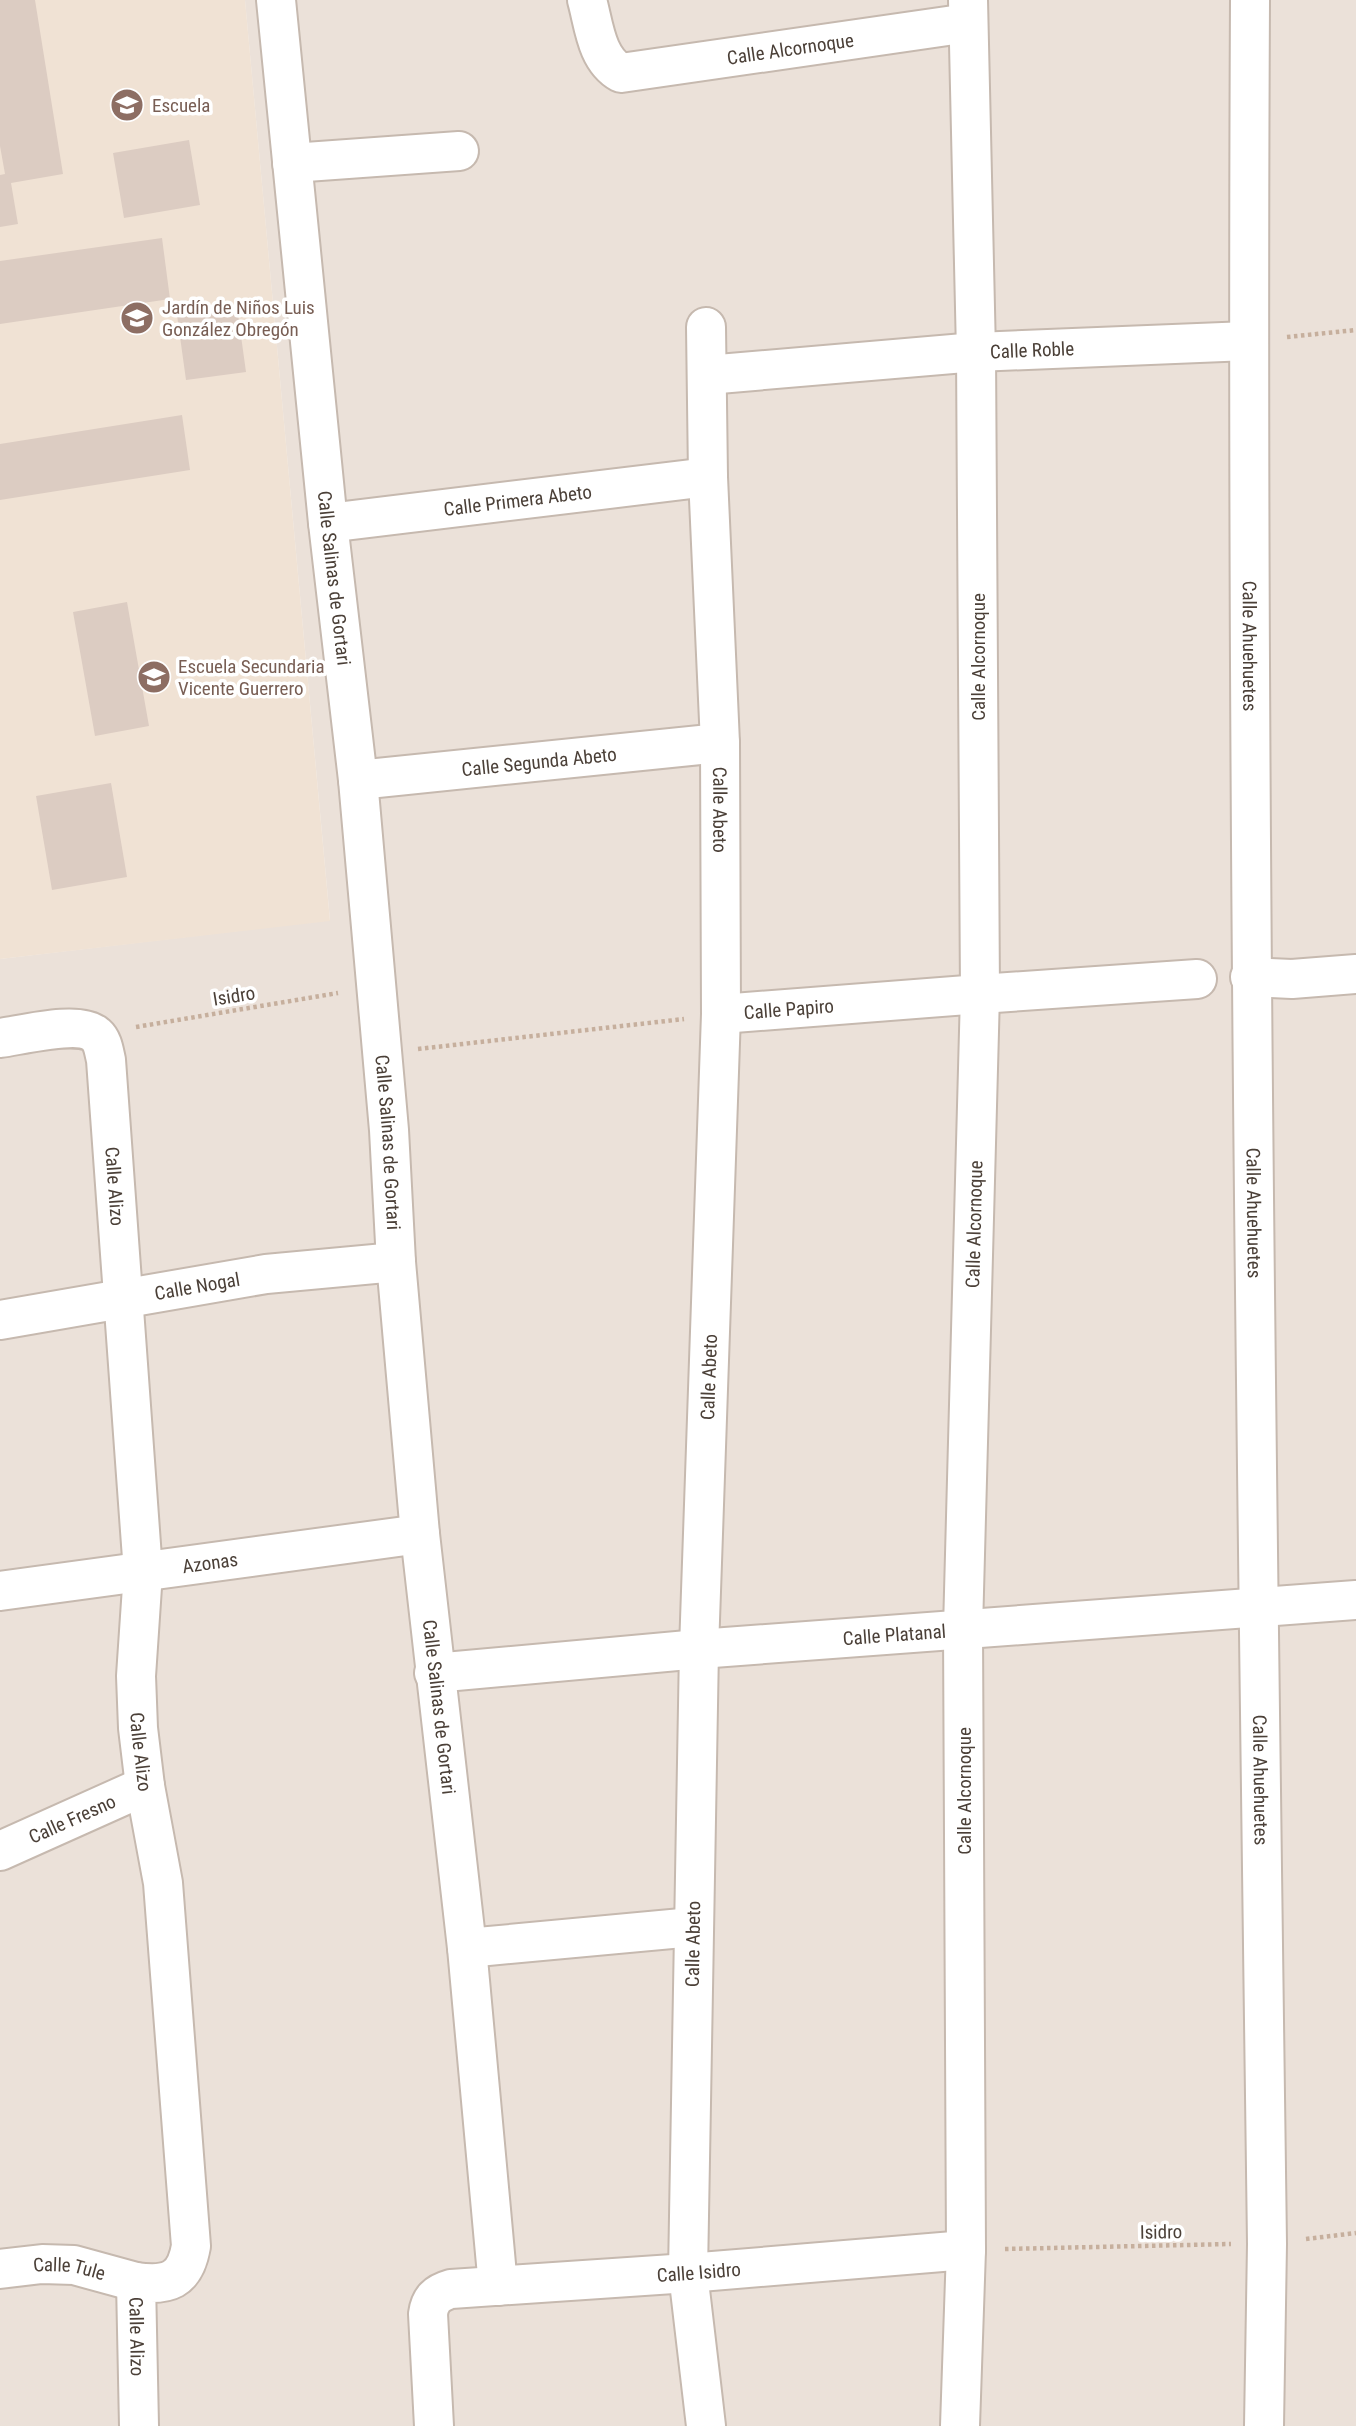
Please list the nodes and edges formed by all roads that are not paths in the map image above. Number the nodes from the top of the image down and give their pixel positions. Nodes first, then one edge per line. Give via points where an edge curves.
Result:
1 (275, 0) edge
2 (587, 0) edge
3 (1250, 0) edge
4 (968, 11) edge
5 (460, 151) dead end
6 (292, 163) junction
7 (706, 327) dead end
8 (1248, 341) junction
9 (976, 352) junction
10 (707, 375) junction
11 (708, 477) junction
12 (328, 523) junction
13 (720, 743) junction
14 (358, 780) junction
15 (1356, 974) edge
16 (1250, 977) junction
17 (1196, 979) dead end
18 (980, 994) junction
19 (721, 1014) junction
20 (0, 1038) edge
21 (396, 1262) junction
22 (122, 1300) junction
23 (0, 1320) edge
24 (419, 1534) junction
25 (142, 1572) junction
26 (0, 1591) edge
27 (1356, 1600) edge
28 (1258, 1608) junction
29 (963, 1629) junction
30 (699, 1649) junction
31 (434, 1673) junction
32 (145, 1786) junction
33 (0, 1851) edge
34 (693, 1927) junction
35 (467, 1948) junction
36 (966, 2250) junction
37 (0, 2269) edge
38 (688, 2273) junction
39 (136, 2282) junction
40 (499, 2286) junction
41 (139, 2426) edge
42 (434, 2426) edge
43 (706, 2426) edge
44 (960, 2426) edge
45 (1264, 2426) edge

1 - 6 street, Calle Salinas de Gortari
2 - 4 street, Calle Alcornoque via 601,53 621,73
3 - 8 street, Calle Ahuehuetes
4 - 9 street, Calle Alcornoque
5 - 6 street
6 - 12 street, Calle Salinas de Gortari
7 - 10 street, Calle Abeto
8 - 9 street, Calle Roble
8 - 16 street, Calle Ahuehuetes
9 - 10 street, Calle Roble
9 - 18 street, Calle Alcornoque
10 - 11 street, Calle Abeto
11 - 12 street, Calle Primera Abeto
11 - 13 street, Calle Abeto
12 - 14 street, Calle Salinas de Gortari
13 - 14 street, Calle Segunda Abeto
13 - 19 street, Calle Abeto
14 - 21 street, Calle Salinas de Gortari via 390,1130
15 - 16 street
16 - 28 street, Calle Ahuehuetes
17 - 18 street, Calle Papiro
18 - 19 street, Calle Papiro
18 - 29 street, Calle Alcornoque
19 - 30 street, Calle Abeto
20 - 22 street, Calle Alizo via 76,1027 98,1037 107,1060
21 - 22 street, Calle Nogal via 266,1275
21 - 24 street, Calle Salinas de Gortari
22 - 23 street, Calle Nogal
22 - 25 street, Calle Alizo
24 - 25 street, Azonas
24 - 31 street, Calle Salinas de Gortari
25 - 26 street, Azonas
25 - 32 street, Calle Alizo via 136,1676
27 - 28 street, Calle Platanal
28 - 29 street, Calle Platanal
28 - 45 street, Calle Ahuehuetes via 1267,2244
29 - 30 street, Calle Platanal
29 - 36 street, Calle Alcornoque
30 - 31 street, Calle Platanal
30 - 34 street, Calle Abeto
31 - 35 street, Calle Salinas de Gortari
32 - 33 street, Calle Fresno
32 - 39 street, Calle Alizo via 163,1882 191,2246 188,2261 172,2280 158,2285
34 - 35 street
34 - 38 street, Calle Abeto
35 - 40 street, Calle Salinas de Gortari
36 - 38 street, Calle Isidro
36 - 44 street, Calle Alcornoque
37 - 39 street, Calle Tule via 42,2263 74,2265
38 - 40 street, Calle Isidro
38 - 43 street, Calle Abeto
39 - 41 street, Calle Alizo
40 - 42 street, Calle Isidro via 451,2289 440,2292 429,2305

